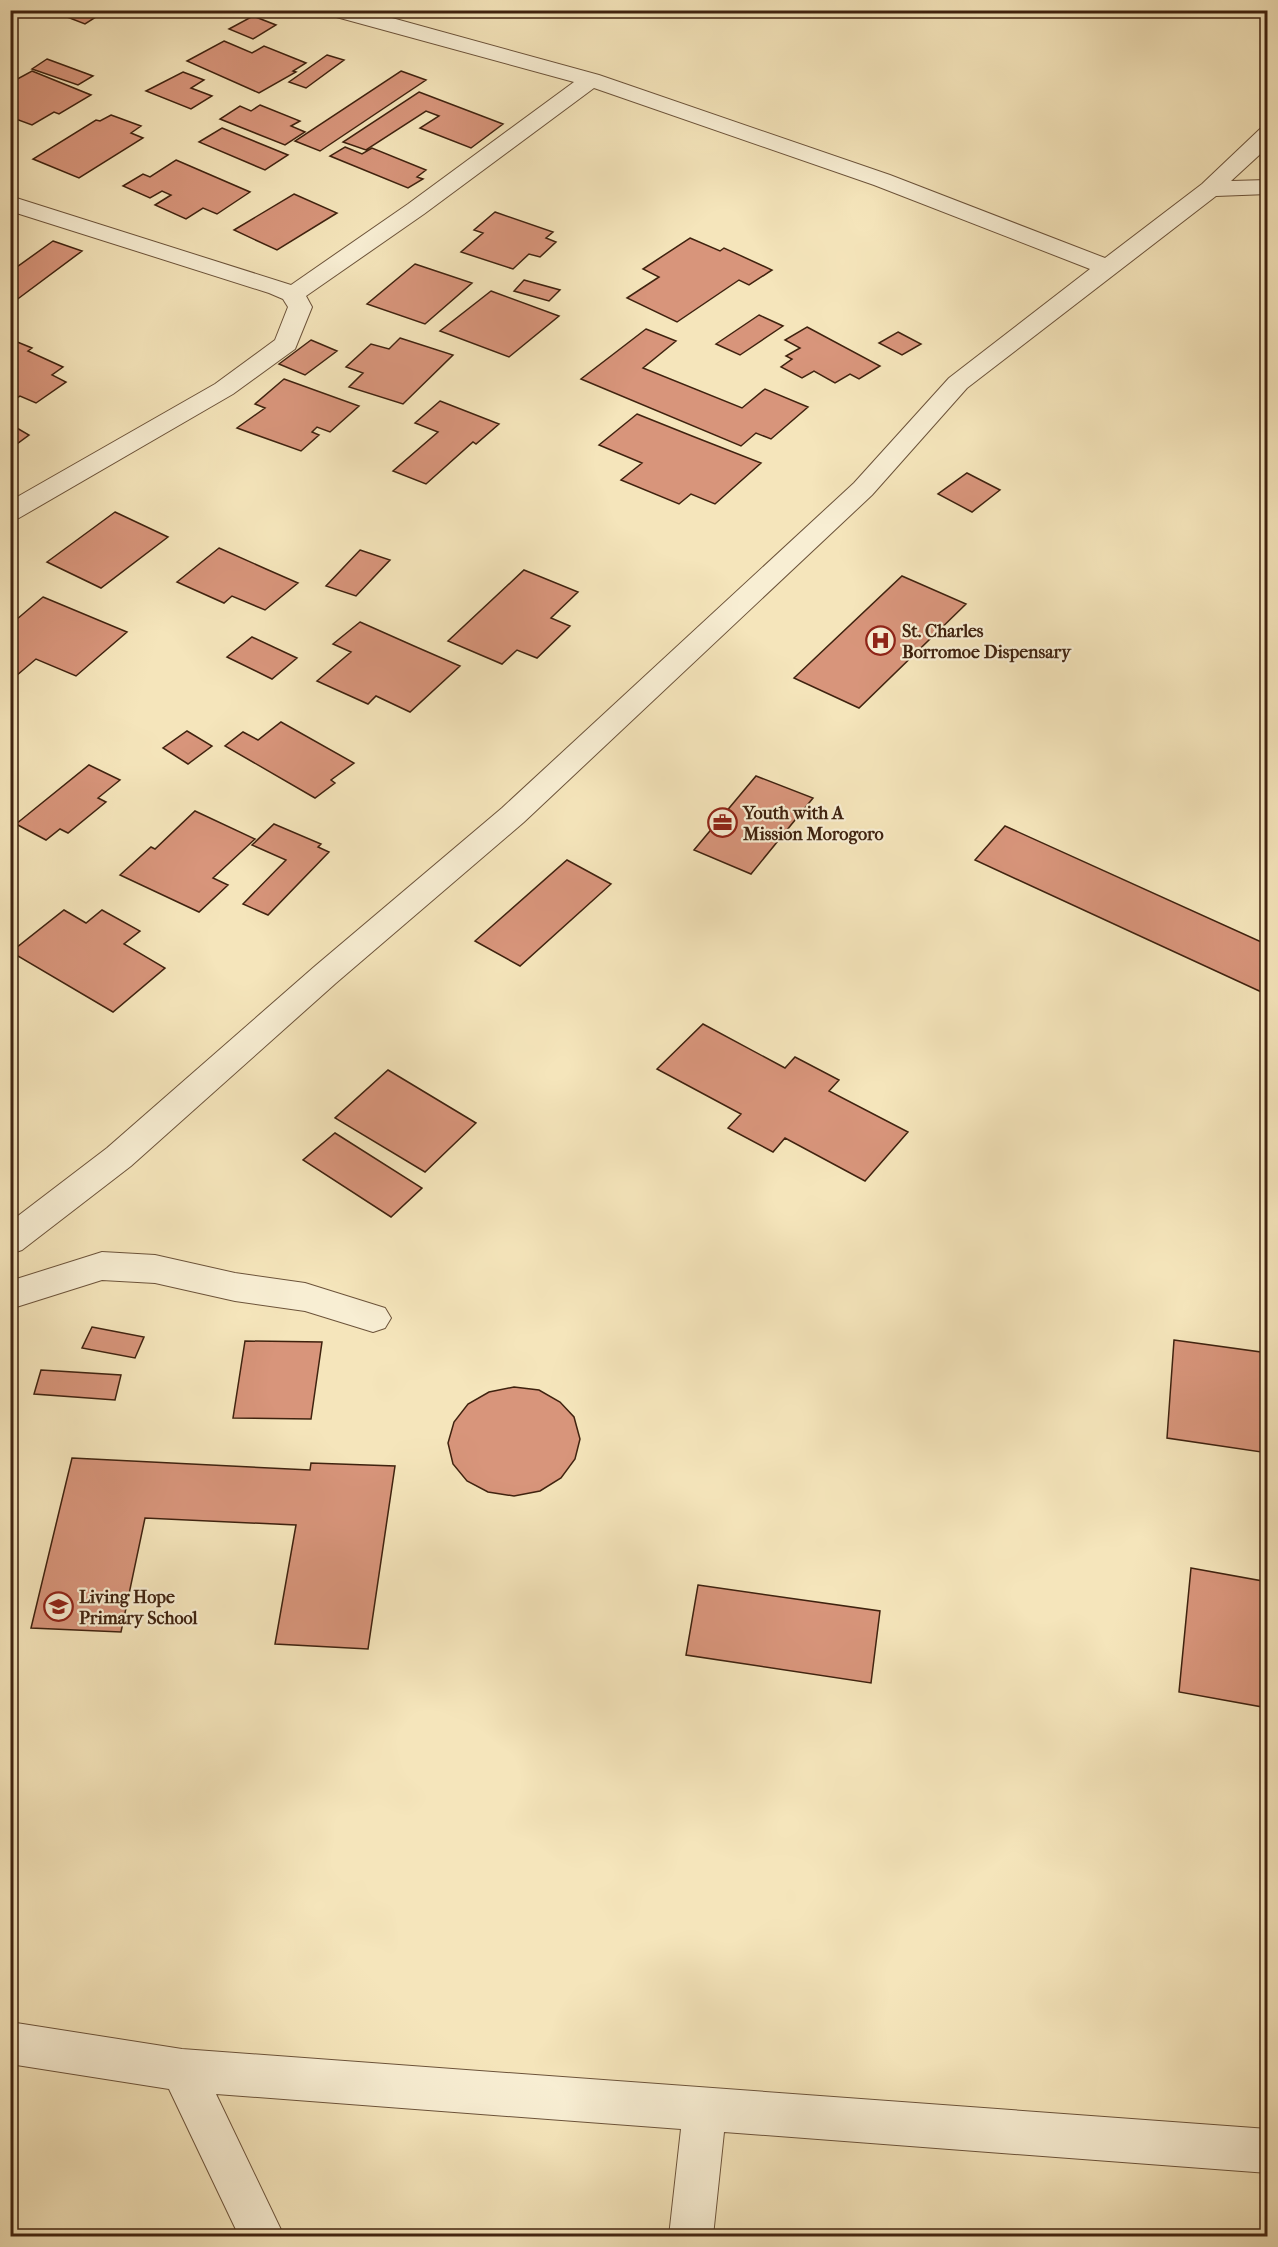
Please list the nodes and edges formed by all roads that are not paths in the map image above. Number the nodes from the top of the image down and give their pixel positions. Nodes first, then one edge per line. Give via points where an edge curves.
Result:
1 (337, 10) edge
2 (591, 80) junction
3 (1268, 134) edge
4 (1268, 187) edge
5 (1210, 189) junction
6 (10, 203) edge
7 (1108, 268) junction
8 (293, 294) junction
9 (10, 512) edge
10 (10, 1241) edge
11 (10, 1295) edge
12 (373, 1318) dead end
13 (10, 2043) edge
14 (182, 2070) junction
15 (705, 2109) junction
16 (1268, 2151) edge
17 (262, 2236) edge
18 (691, 2236) edge

1 - 2 street
2 - 7 street via 882,180
2 - 8 street
3 - 5 street
4 - 5 street
5 - 7 street
6 - 8 street
7 - 10 street via 958,383 862,489 513,815 119,1156
8 - 9 street via 300,307 286,344 224,389
11 - 12 street via 102,1266 155,1269 235,1287 305,1297
13 - 14 street
14 - 15 street
14 - 17 street
15 - 16 street
15 - 18 street

